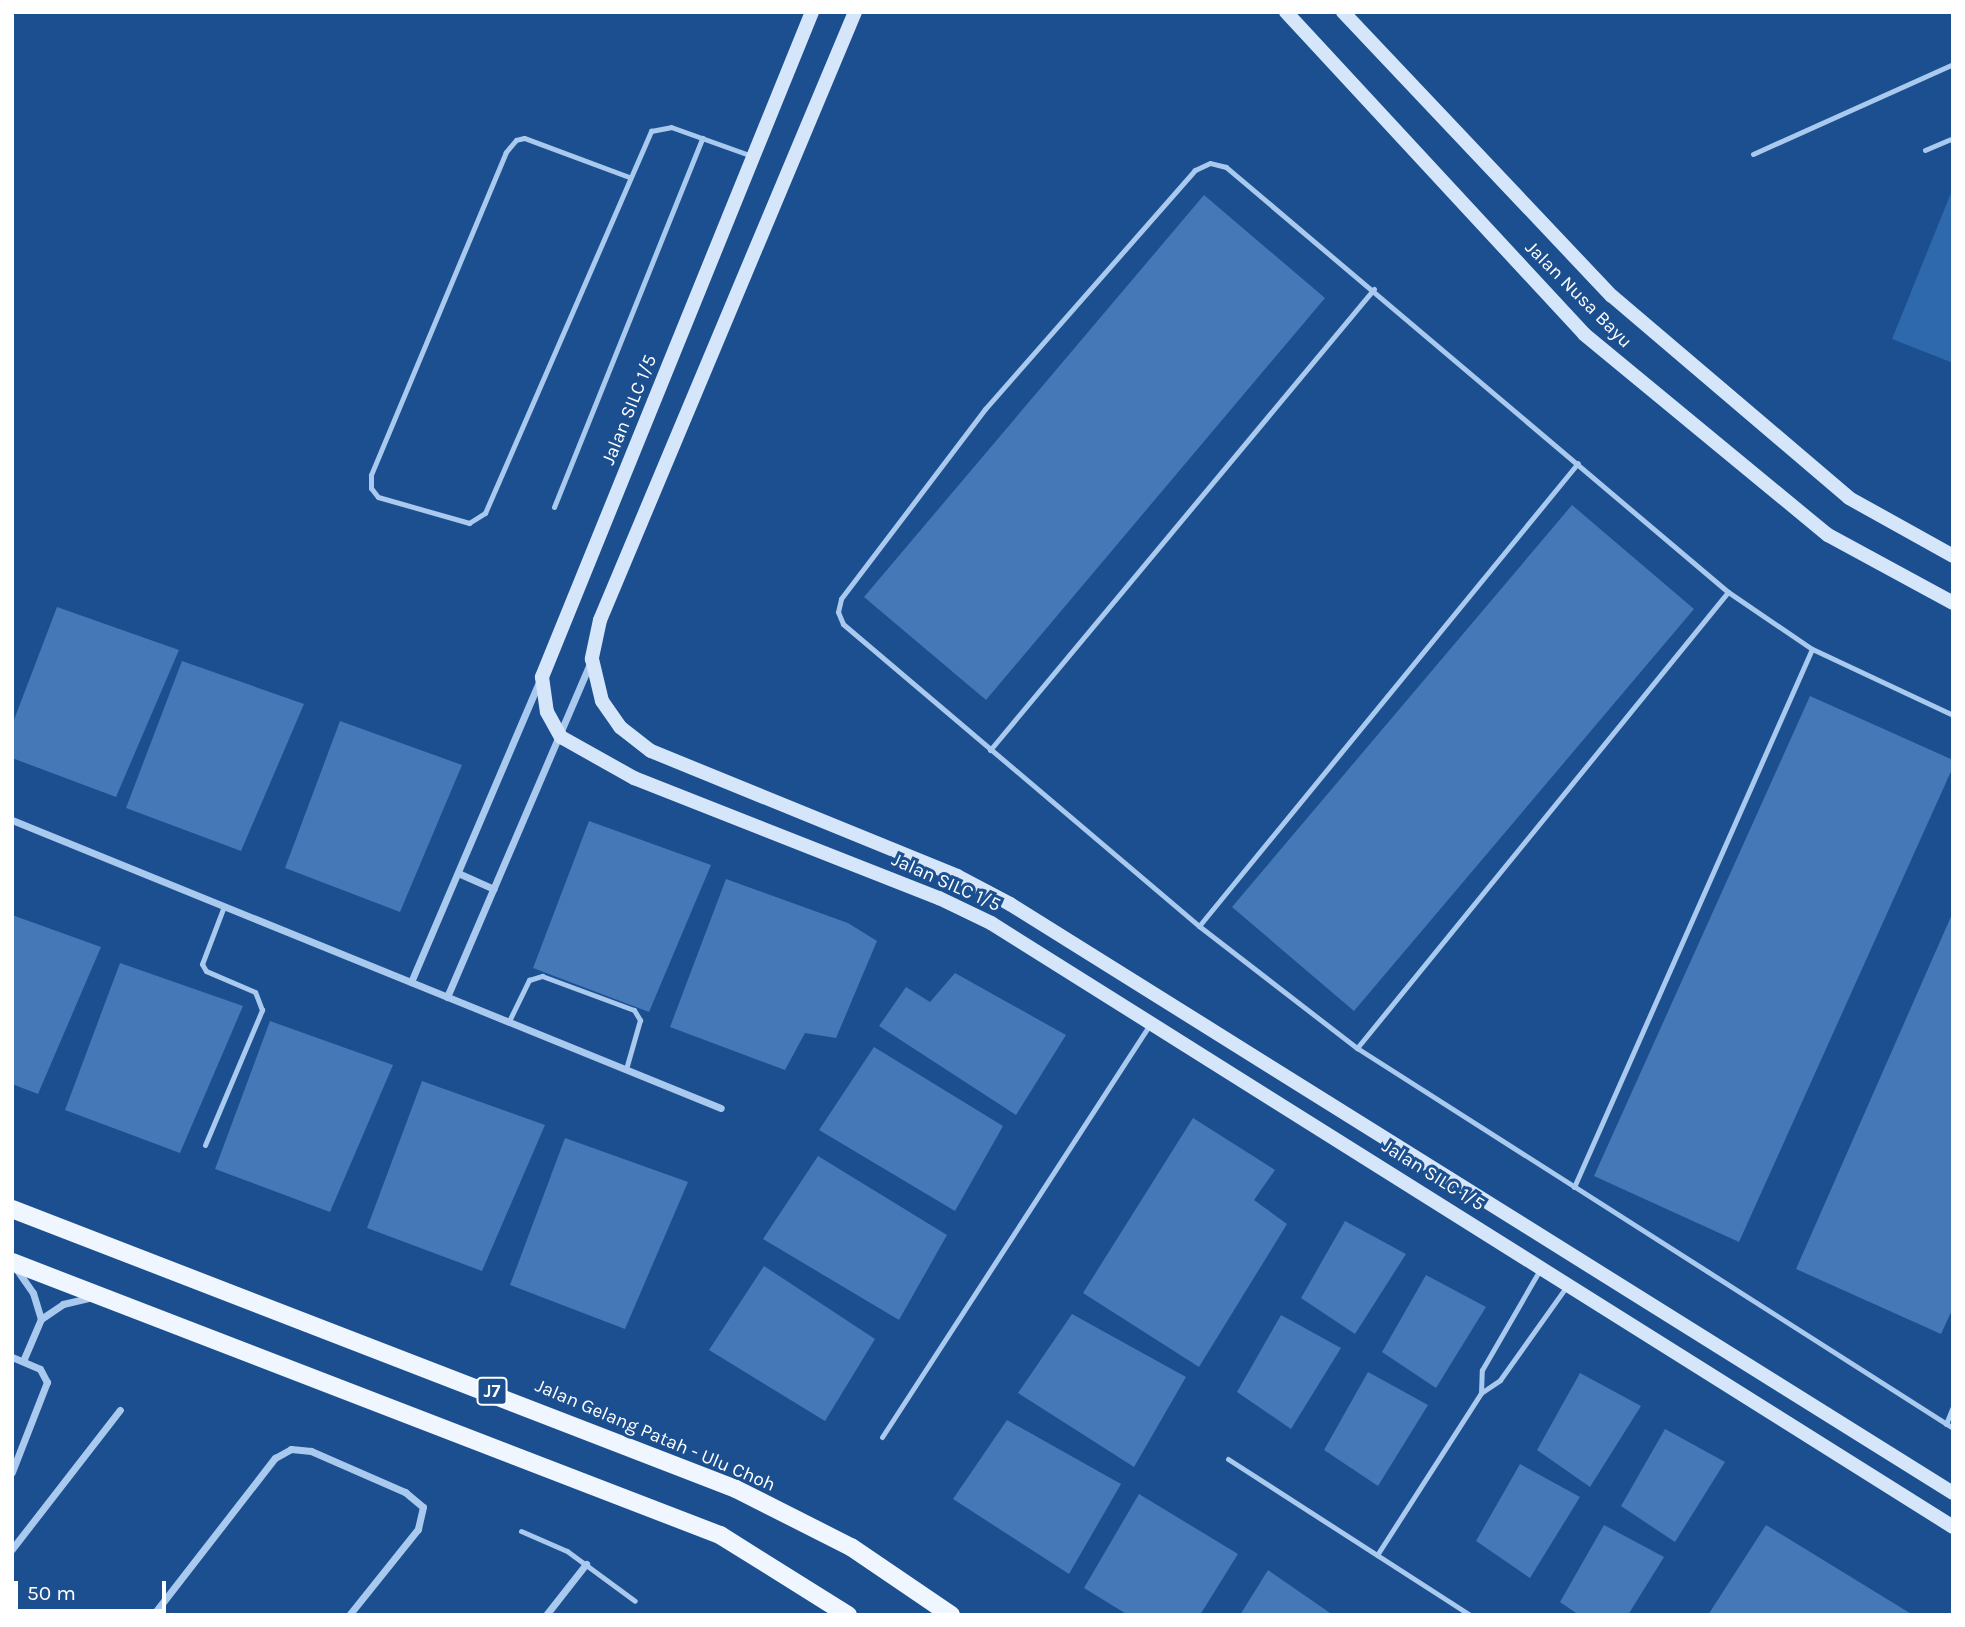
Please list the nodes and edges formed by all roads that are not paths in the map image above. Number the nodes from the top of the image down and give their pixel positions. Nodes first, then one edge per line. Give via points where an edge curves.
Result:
1 (812, 12) edge
2 (855, 12) edge
3 (1286, 12) edge
4 (1343, 12) edge
5 (1953, 64) edge
6 (702, 138) junction
7 (1953, 138) edge
8 (1925, 150) dead end
9 (1753, 154) dead end
10 (752, 156) junction
11 (629, 177) junction
12 (1374, 289) junction
13 (1578, 463) junction
14 (554, 507) dead end
15 (1953, 556) edge
16 (1728, 592) junction
17 (1953, 603) edge
18 (1812, 649) junction
19 (592, 659) junction
20 (542, 677) junction
21 (1953, 715) edge
22 (561, 737) junction
23 (990, 750) junction
24 (12, 820) edge
25 (458, 873) junction
26 (494, 889) junction
27 (224, 905) junction
28 (1199, 926) junction
29 (411, 982) junction
30 (447, 997) junction
31 (509, 1021) junction
32 (1151, 1023) junction
33 (1357, 1048) junction
34 (626, 1069) junction
35 (721, 1108) dead end
36 (205, 1144) dead end
37 (1574, 1187) junction
38 (12, 1209) edge
39 (12, 1264) edge
40 (1542, 1266) junction
41 (1569, 1283) junction
42 (100, 1298) junction
43 (41, 1319) junction
44 (12, 1357) edge
45 (23, 1361) junction
46 (1481, 1392) junction
47 (1953, 1407) edge
48 (120, 1410) dead end
49 (1945, 1424) junction
50 (1953, 1428) edge
51 (882, 1437) dead end
52 (1228, 1459) dead end
53 (12, 1472) edge
54 (1953, 1493) edge
55 (1953, 1527) edge
56 (522, 1531) dead end
57 (12, 1549) edge
58 (1377, 1555) junction
59 (586, 1564) junction
60 (635, 1601) dead end
61 (153, 1615) edge
62 (349, 1615) edge
63 (546, 1615) edge
64 (848, 1615) edge
65 (951, 1615) edge
66 (1470, 1615) edge

1 - 10 street, Jalan SILC 1/5
2 - 19 street, Jalan SILC 1/5 via 600,620
3 - 17 street, Jalan Nusa Bayu via 1584,334 1828,535
4 - 15 street, Jalan Nusa Bayu via 1612,296 1849,498
5 - 9 lane
6 - 10 lane
6 - 11 lane via 671,127 651,131
6 - 14 lane
7 - 8 lane
10 - 20 street, Jalan SILC 1/5
11 - 11 lane via 485,513 469,523 378,496 371,488 371,475 506,152 524,138
12 - 13 lane
12 - 23 lane
12 - 23 lane via 1226,167 1210,163 1195,170 985,409 841,599 838,612 843,624
13 - 16 lane
13 - 28 lane
16 - 18 lane
16 - 33 lane
18 - 21 lane
18 - 37 lane
19 - 22 street
19 - 54 street, Jalan SILC 1/5 via 602,701 620,727 651,751 957,876 1010,904
20 - 22 street via 547,712
20 - 25 street
22 - 26 street
22 - 32 street, Jalan SILC 1/5 via 634,778 981,918
23 - 28 lane
24 - 27 street
25 - 26 street
25 - 29 street
26 - 30 street
27 - 29 street
27 - 36 lane via 202,964 206,971 256,992 262,1010
28 - 33 lane
29 - 30 street
30 - 31 street
31 - 34 street
31 - 34 lane via 529,979 542,976 634,1010 640,1020
32 - 40 street, Jalan SILC 1/5
32 - 51 lane
33 - 37 lane
34 - 35 street
37 - 49 lane
38 - 65 main road, Jalan Gelang Patah - Ulu Choh / J7 via 736,1489 851,1547
39 - 42 main road
39 - 43 street via 33,1293
40 - 41 street, Jalan SILC 1/5
40 - 46 lane via 1482,1370
41 - 46 lane via 1500,1380
41 - 55 street, Jalan SILC 1/5
42 - 43 street via 78,1298
42 - 64 main road via 607,1488 720,1535
43 - 45 street
44 - 45 street
45 - 53 street via 40,1368 47,1382
46 - 58 lane
47 - 49 lane
48 - 57 street
49 - 50 lane
52 - 58 lane
56 - 59 lane
58 - 66 lane
59 - 60 lane
59 - 63 street
61 - 62 street via 275,1458 291,1449 311,1451 405,1492 423,1507 418,1529

